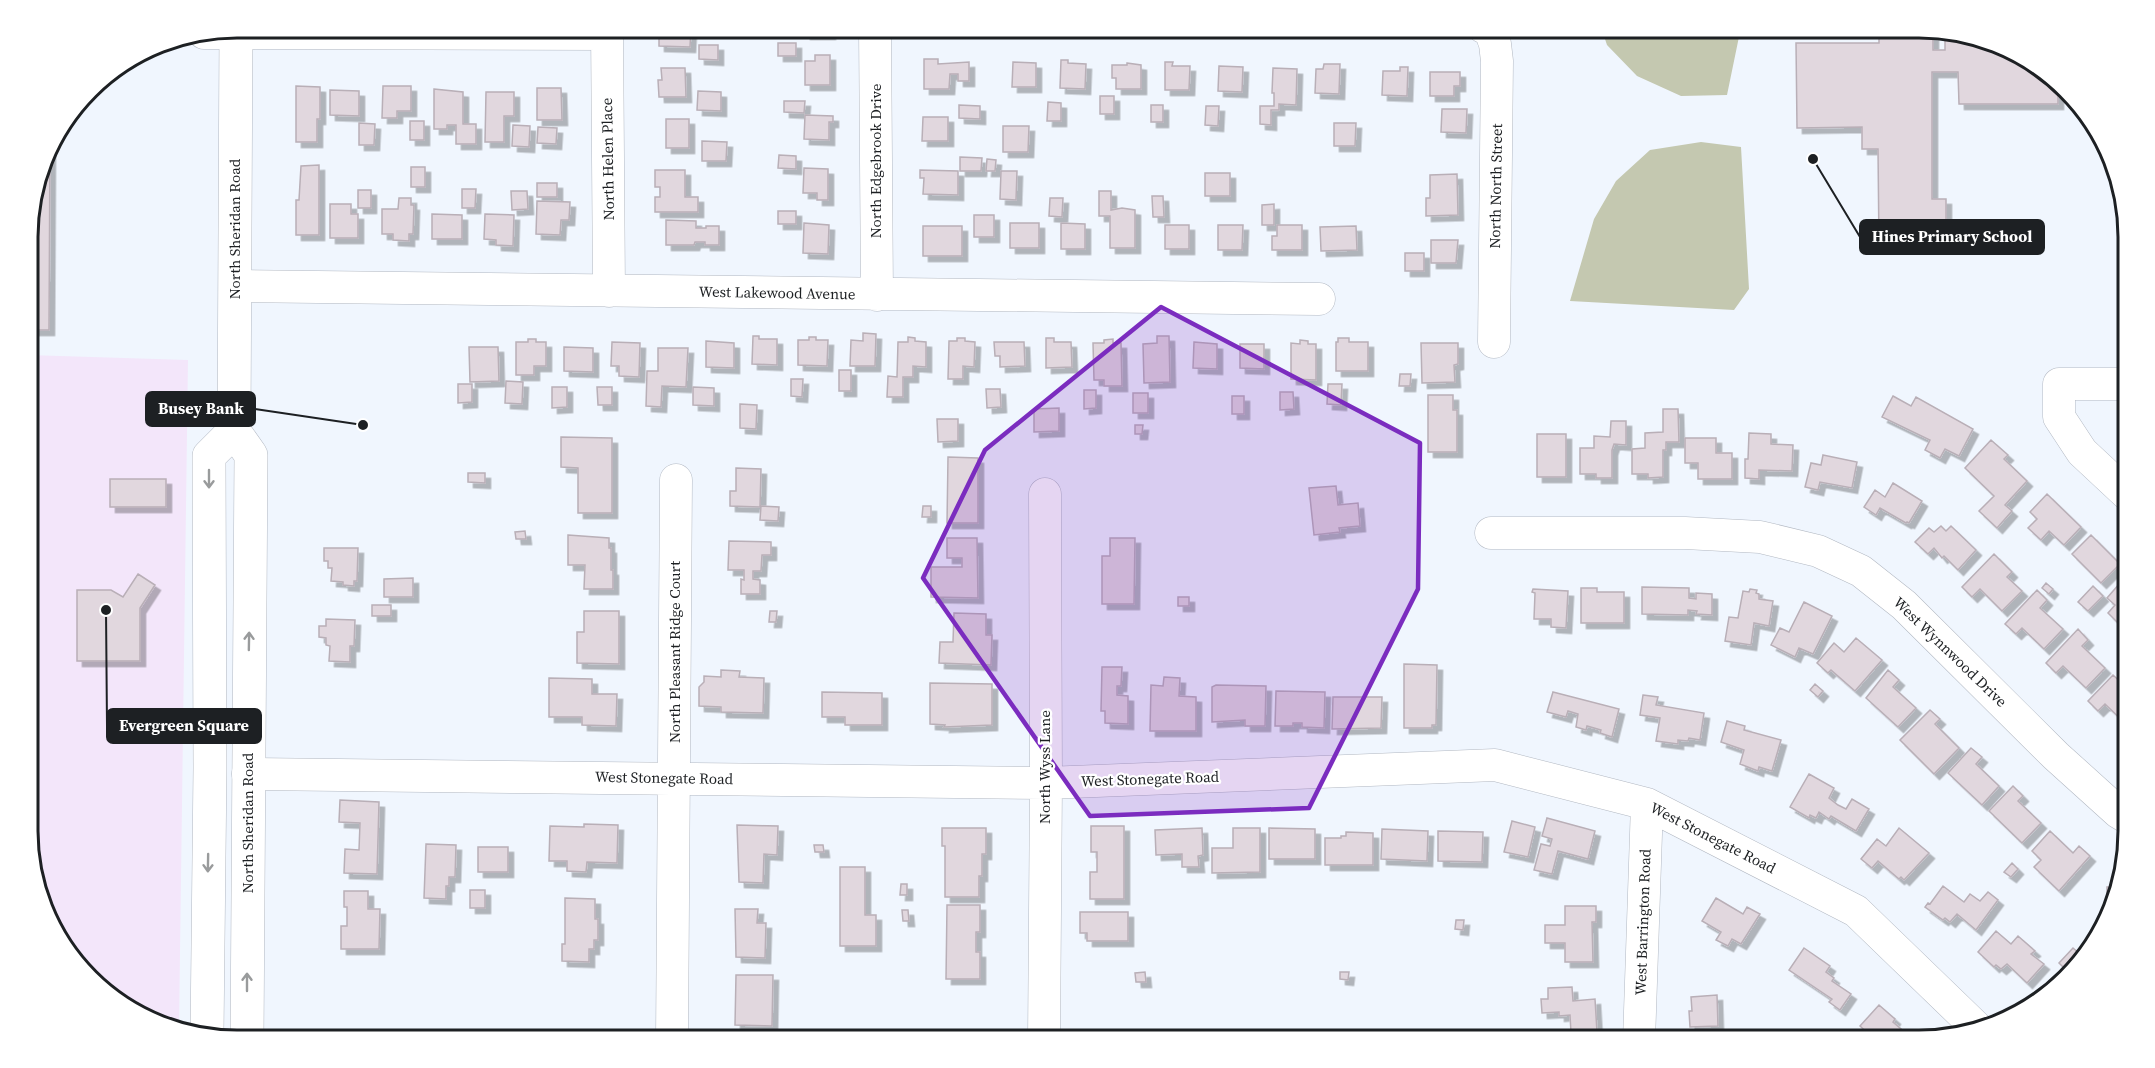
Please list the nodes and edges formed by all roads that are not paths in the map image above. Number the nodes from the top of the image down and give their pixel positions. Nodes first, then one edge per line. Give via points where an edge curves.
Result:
1 (236, 38) edge
2 (607, 38) edge
3 (874, 38) edge
4 (1491, 38) edge
5 (235, 286) junction
6 (609, 291) junction
7 (877, 295) junction
8 (1319, 299) dead end
9 (1494, 342) dead end
10 (2118, 384) edge
11 (234, 431) junction
12 (676, 480) dead end
13 (2118, 486) edge
14 (1045, 494) dead end
15 (1491, 533) dead end
16 (249, 686) junction
17 (210, 768) junction
18 (248, 774) junction
19 (674, 778) junction
20 (1046, 783) junction
21 (1647, 804) junction
22 (2118, 812) edge
23 (248, 867) junction
24 (1972, 1023) edge
25 (207, 1028) edge
26 (247, 1030) edge
27 (672, 1030) edge
28 (1044, 1030) edge
29 (1639, 1030) edge

1 - 5 main road, North Sheridan Road
2 - 6 street, North Helen Place
3 - 7 street, North Edgebrook Drive
4 - 9 street, North North Street via 1497,61
5 - 6 street, West Lakewood Avenue
5 - 11 main road, North Sheridan Road
6 - 7 street, West Lakewood Avenue
7 - 8 street, West Lakewood Avenue
10 - 13 street via 2059,384 2059,417 2082,452
16 -> 11 main road, North Sheridan Road via 251,455
11 -> 17 main road via 209,456
12 - 19 street, North Pleasant Ridge Court
14 - 20 street, North Wyss Lane
15 - 22 street, West Wynnwood Drive via 1760,537 1818,551 1861,571 1904,605
16 - 17 main road via 233,734 222,756
16 - 18 main road, North Sheridan Road
17 - 23 main road via 228,800 229,831
17 -> 25 main road
18 - 19 street, West Stonegate Road
18 - 23 main road, North Sheridan Road
19 - 20 street, West Stonegate Road
19 - 27 street, North Pleasant Ridge Court
20 - 21 street, West Stonegate Road via 1496,765
20 - 28 street, North Wyss Lane
21 - 24 street, West Stonegate Road via 1856,911
21 - 29 street, West Barrington Road
26 -> 23 main road, North Sheridan Road

